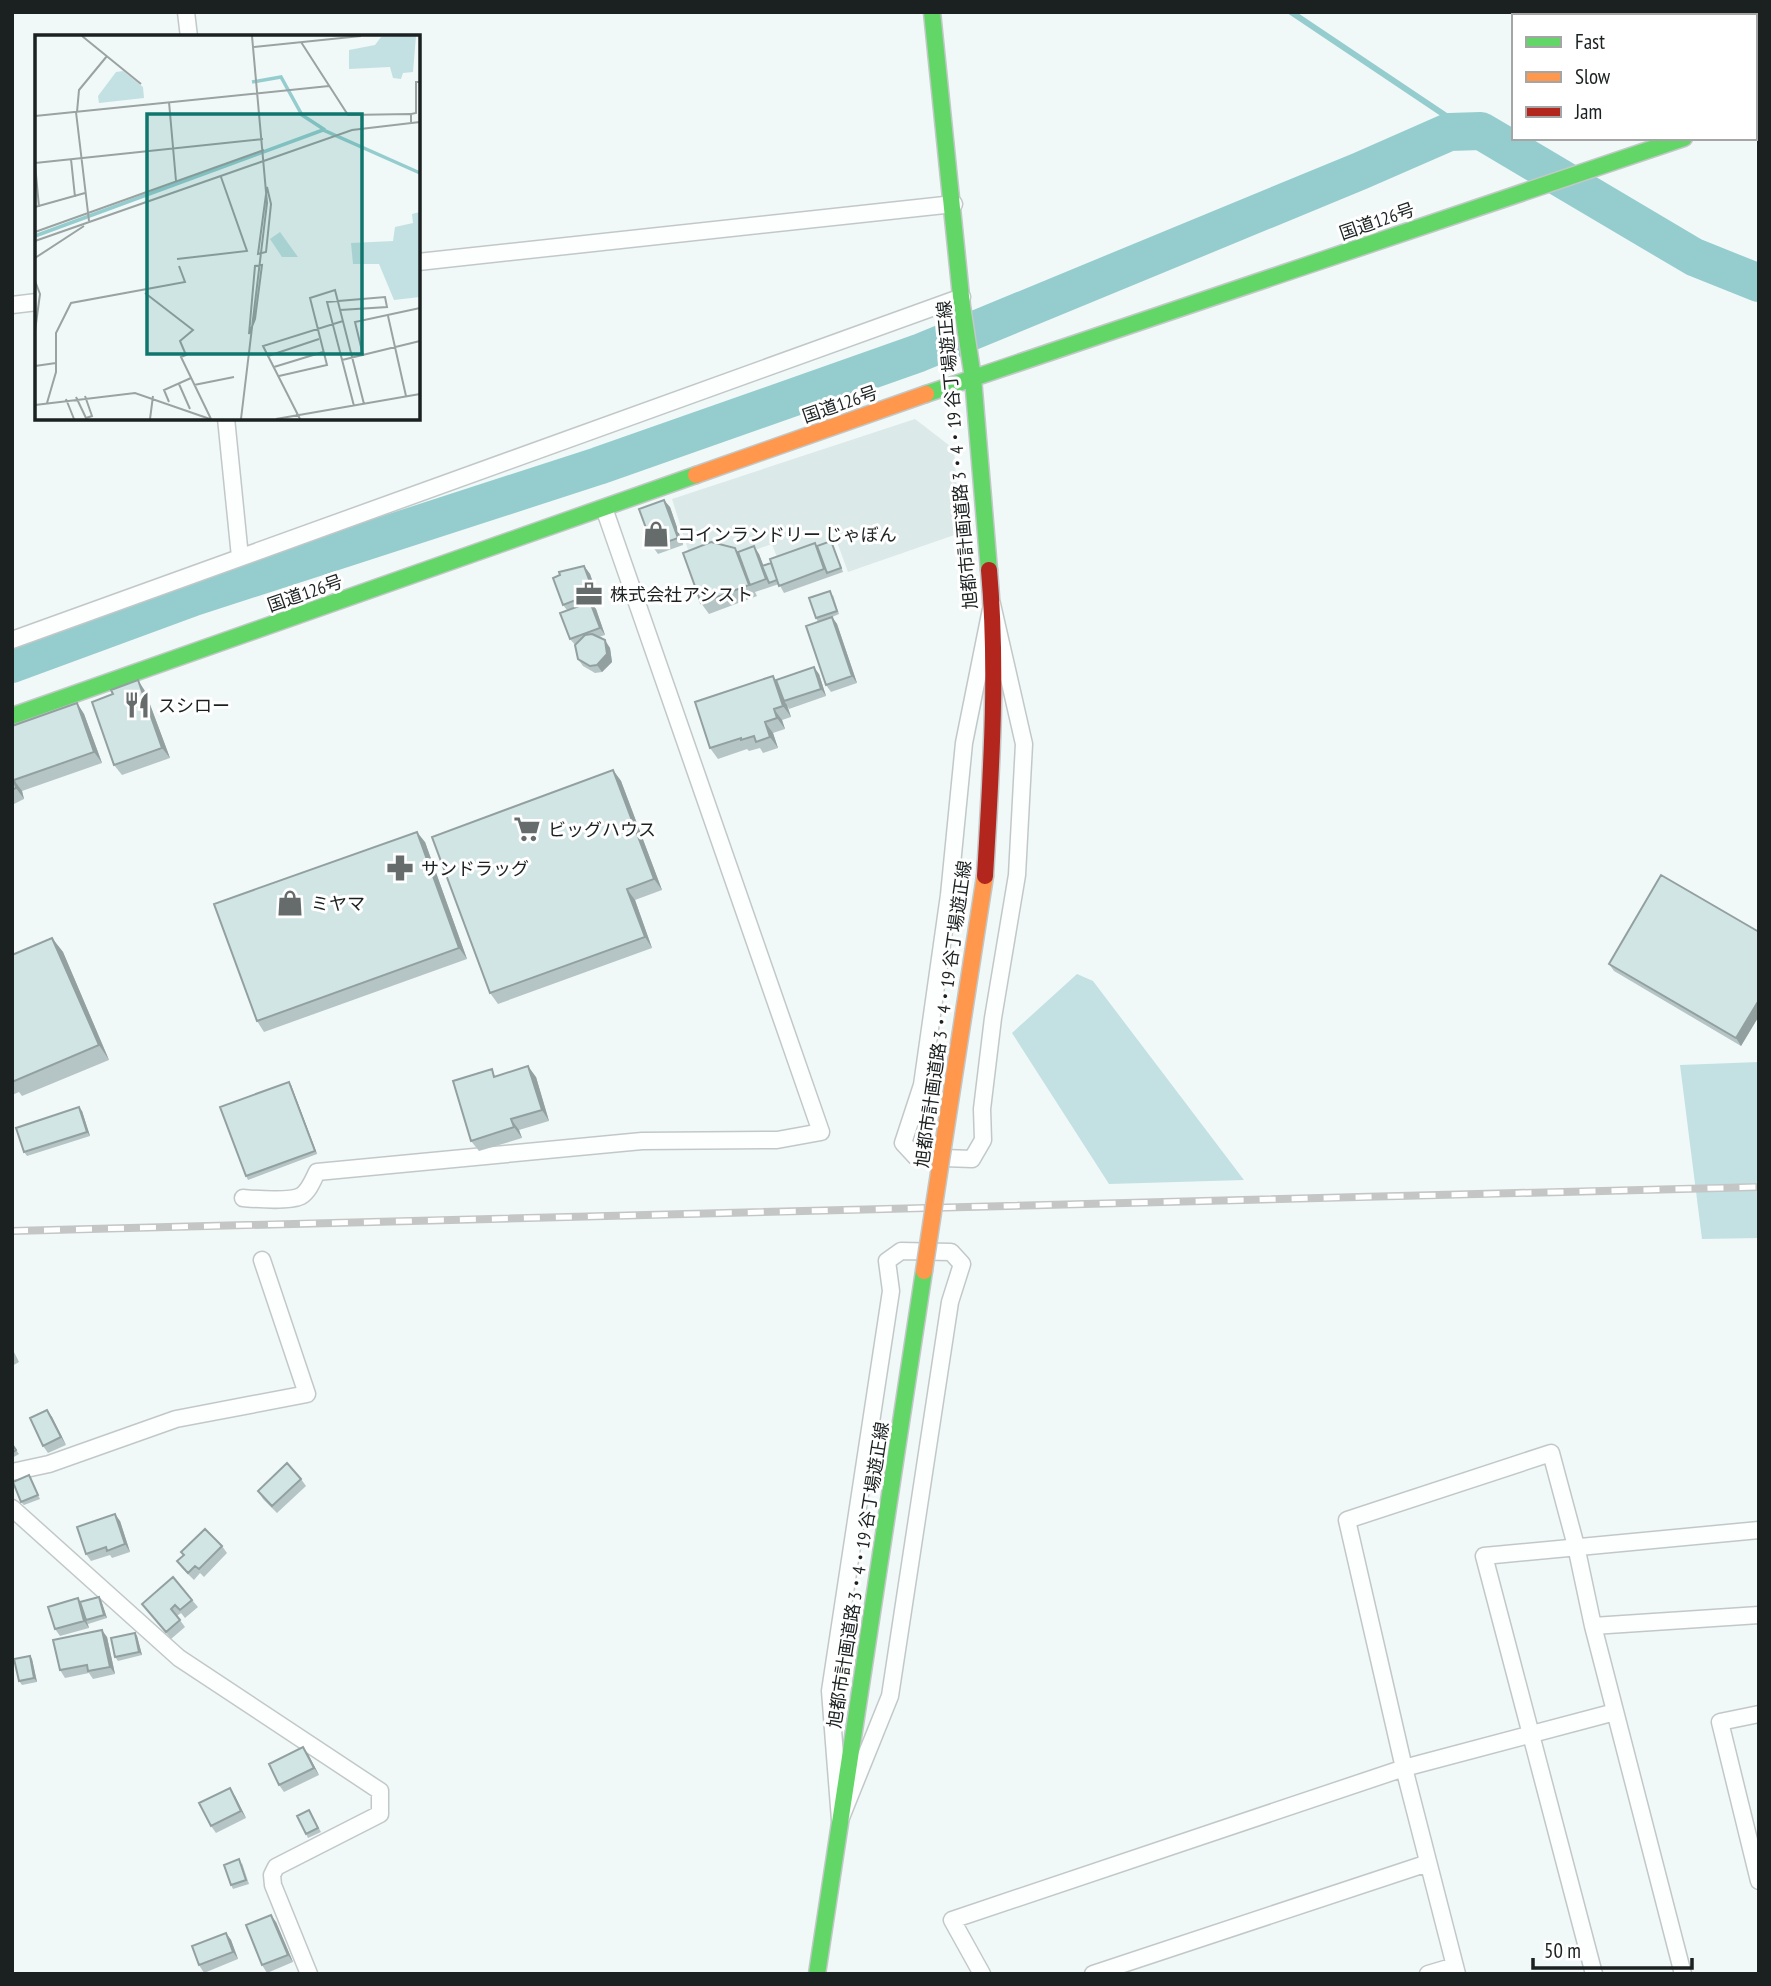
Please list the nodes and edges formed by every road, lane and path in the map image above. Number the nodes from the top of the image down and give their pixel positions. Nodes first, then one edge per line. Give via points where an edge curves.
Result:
1 (186, 12) edge
2 (932, 12) edge
3 (189, 35) edge
4 (1678, 140) edge
5 (954, 204) junction
6 (420, 262) edge
7 (962, 301) junction
8 (35, 302) edge
9 (12, 305) edge
10 (973, 378) junction
11 (226, 420) edge
12 (604, 508) junction
13 (240, 558) junction
14 (992, 604) junction
15 (12, 640) edge
16 (12, 716) edge
17 (243, 1198) dead end
18 (262, 1260) dead end
19 (12, 1472) edge
20 (12, 1508) edge
21 (1759, 1530) edge
22 (1576, 1546) junction
23 (1759, 1615) edge
24 (1592, 1626) junction
25 (1615, 1712) junction
26 (1759, 1714) edge
27 (1531, 1734) junction
28 (1404, 1768) junction
29 (840, 1820) junction
30 (1428, 1863) junction
31 (1759, 1881) edge
32 (1456, 1970) edge
33 (309, 1974) edge
34 (817, 1974) edge
35 (982, 1974) edge
36 (1093, 1974) edge
37 (1428, 1974) edge
38 (1594, 1974) edge
39 (1683, 1974) edge

1 - 3 street
2 - 5 main road, 旭都市計画道路 3・4・19 谷丁場遊正線
4 - 10 main road, 国道126号
5 - 6 street
5 - 7 main road, 旭都市計画道路 3・4・19 谷丁場遊正線
7 - 10 main road, 旭都市計画道路 3・4・19 谷丁場遊正線
7 - 13 street
8 - 9 street
10 - 12 main road, 国道126号
10 - 14 main road, 旭都市計画道路 3・4・19 谷丁場遊正線
11 - 13 street
12 - 16 main road, 国道126号
12 - 17 street via 821,1132 777,1140 642,1141 317,1172 299,1197
13 - 15 street
14 - 14 street via 1024,744 1017,875 992,1031 982,1109 983,1140 972,1159 916,1157 903,1143 922,1085 949,895 964,743
14 - 29 main road, 旭都市計画道路 3・4・19 谷丁場遊正線, bridge via 993,741 984,893
18 - 19 street via 307,1394 176,1419 49,1464
20 - 33 street via 179,1657 380,1791 380,1814 276,1867 272,1875
21 - 22 street
22 - 24 street
22 - 27 street via 1484,1556
22 - 28 street via 1551,1453 1347,1521
23 - 24 street
24 - 25 street
25 - 27 street
25 - 39 street
26 - 31 street via 1720,1722
27 - 28 street
27 - 38 street
28 - 30 street
28 - 35 street via 952,1920
29 - 29 street via 830,1691 891,1291 887,1261 901,1251 951,1252 962,1264 950,1302 890,1696
29 - 34 main road, 旭都市計画道路 3・4・19 谷丁場遊正線
30 - 32 street
30 - 36 street
32 - 37 street

